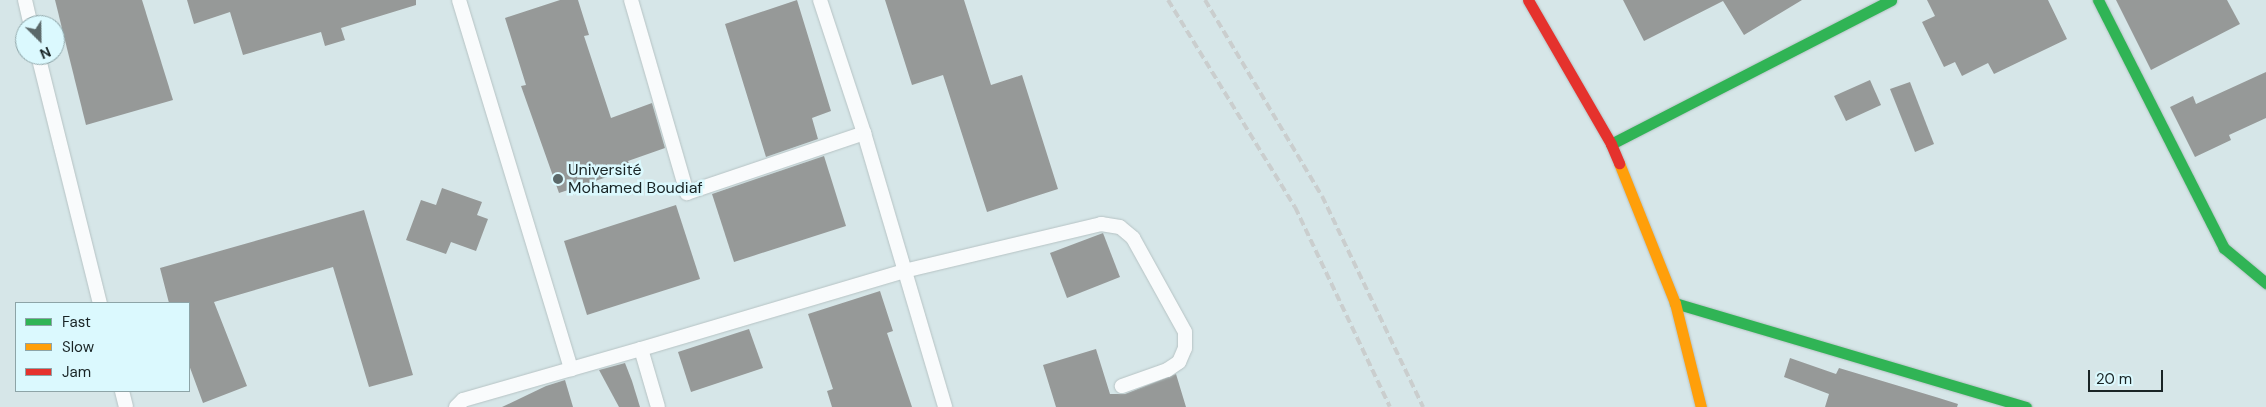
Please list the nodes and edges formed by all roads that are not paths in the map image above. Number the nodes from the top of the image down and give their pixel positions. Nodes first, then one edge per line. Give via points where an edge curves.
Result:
1 (25, 0) edge
2 (459, 0) edge
3 (631, 0) edge
4 (820, 0) edge
5 (1528, 0) edge
6 (1891, 0) edge
7 (2098, 0) edge
8 (29, 15) edge
9 (40, 65) edge
10 (864, 133) junction
11 (1611, 144) junction
12 (904, 271) junction
13 (2266, 282) edge
14 (100, 302) edge
15 (1675, 304) junction
16 (642, 349) junction
17 (571, 369) junction
18 (1122, 386) dead end
19 (122, 392) edge
20 (2020, 406) edge
21 (126, 407) edge
22 (456, 407) edge
23 (658, 407) edge
24 (945, 407) edge
25 (1701, 407) edge

1 - 8 lane
2 - 17 lane
3 - 10 lane via 687,193
4 - 10 lane
5 - 11 street
6 - 11 street
7 - 13 street via 2224,248
9 - 14 lane
10 - 12 lane
11 - 15 street
12 - 16 lane
12 - 18 lane via 1101,224 1120,226 1133,238 1185,332 1185,348 1179,362 1167,370
12 - 24 lane
15 - 20 street
15 - 25 street
16 - 17 lane
16 - 23 lane
17 - 22 lane via 464,400
19 - 21 lane

